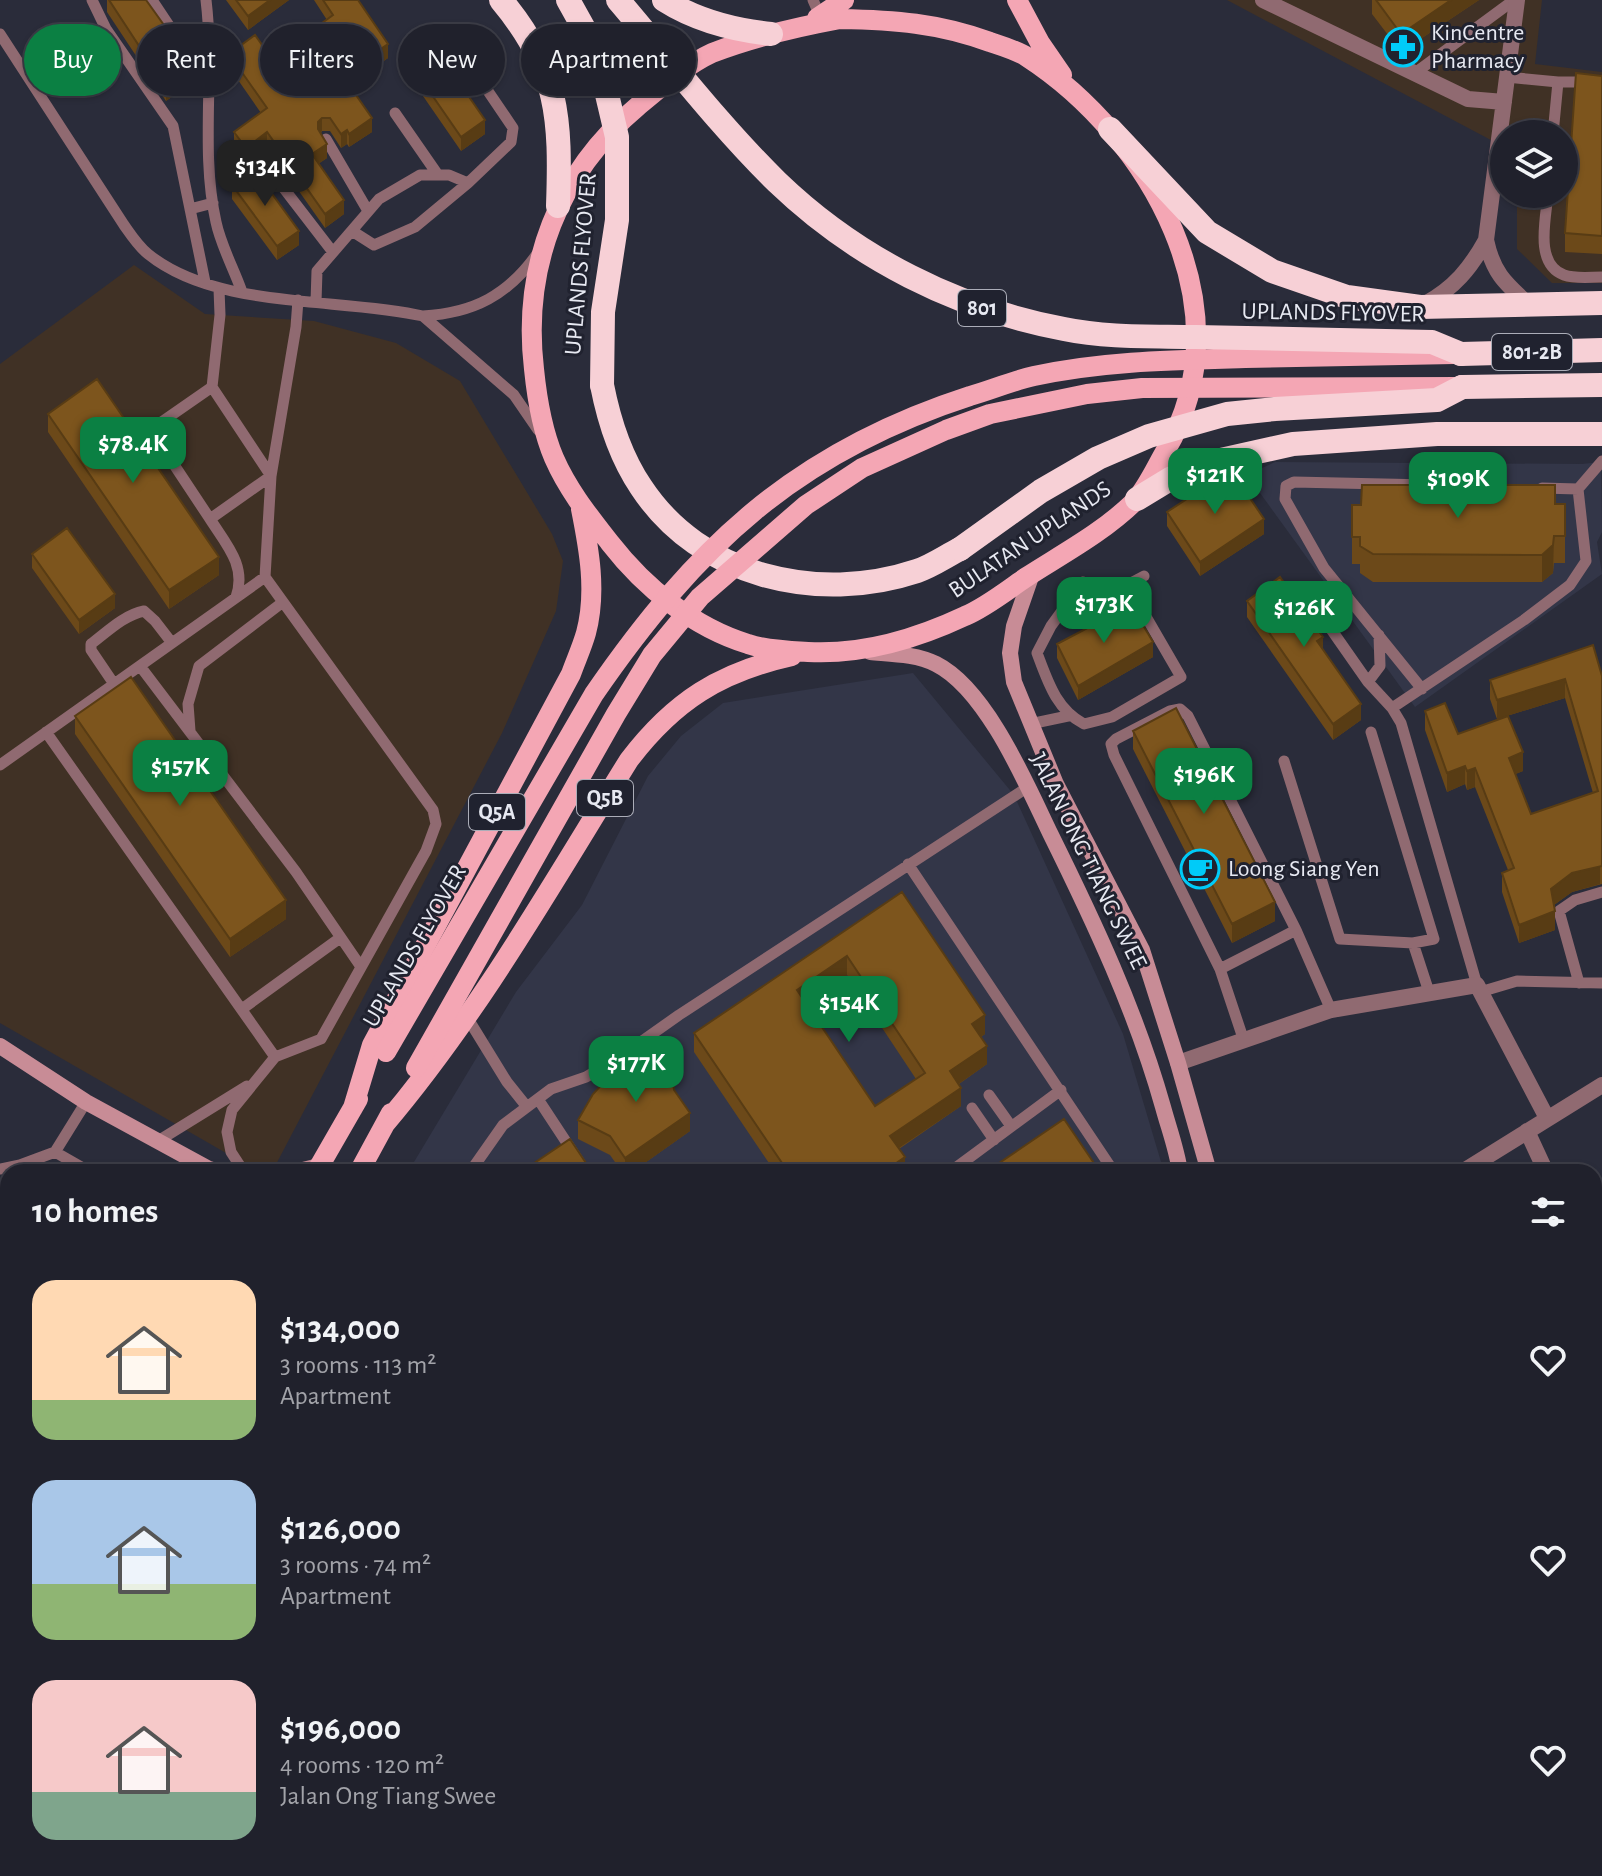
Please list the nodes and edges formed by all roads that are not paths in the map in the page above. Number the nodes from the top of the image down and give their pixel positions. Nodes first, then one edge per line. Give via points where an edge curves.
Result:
1 (92, 0) edge
2 (152, 0) edge
3 (206, 0) edge
4 (501, 0) edge
5 (568, 0) edge
6 (618, 0) edge
7 (664, 0) edge
8 (844, 0) edge
9 (1017, 0) edge
10 (1263, 0) edge
11 (1516, 0) edge
12 (813, 14) edge
13 (168, 24) edge
14 (208, 24) edge
15 (0, 34) edge
16 (771, 34) junction
17 (1415, 73) junction
18 (1507, 77) junction
19 (1558, 82) junction
20 (1602, 82) edge
21 (1073, 92) junction
22 (210, 96) edge
23 (491, 96) edge
24 (1504, 102) junction
25 (395, 113) dead end
26 (1554, 120) edge
27 (1110, 129) junction
28 (326, 139) edge
29 (265, 164) dead end
30 (438, 175) junction
31 (468, 183) junction
32 (213, 203) junction
33 (558, 206) junction
34 (1547, 208) edge
35 (190, 209) junction
36 (368, 211) junction
37 (352, 231) junction
38 (1486, 240) junction
39 (544, 244) junction
40 (332, 251) junction
41 (1602, 277) edge
42 (205, 282) junction
43 (219, 289) junction
44 (242, 292) junction
45 (298, 300) junction
46 (316, 302) junction
47 (1602, 303) edge
48 (1529, 305) junction
49 (1420, 307) junction
50 (423, 316) junction
51 (1602, 350) edge
52 (1461, 354) junction
53 (1602, 385) edge
54 (212, 387) junction
55 (1462, 387) junction
56 (1602, 434) edge
57 (553, 457) junction
58 (1602, 461) edge
59 (271, 476) junction
60 (1436, 486) edge
61 (1530, 488) edge
62 (1578, 489) junction
63 (1137, 499) junction
64 (580, 505) junction
65 (210, 519) junction
66 (1032, 574) junction
67 (1144, 576) dead end
68 (265, 577) junction
69 (1083, 582) dead end
70 (236, 598) junction
71 (283, 602) junction
72 (1312, 602) dead end
73 (1379, 634) junction
74 (172, 643) junction
75 (863, 651) junction
76 (807, 652) junction
77 (140, 666) junction
78 (1368, 682) junction
79 (114, 684) junction
80 (1422, 689) junction
81 (1392, 708) junction
82 (1068, 716) junction
83 (1112, 717) junction
84 (1030, 724) junction
85 (46, 732) junction
86 (1371, 732) dead end
87 (190, 733) junction
88 (1124, 735) junction
89 (1284, 761) dead end
90 (0, 765) edge
91 (1028, 787) junction
92 (908, 864) junction
93 (1602, 892) edge
94 (1296, 930) junction
95 (340, 938) junction
96 (1413, 943) junction
97 (361, 967) junction
98 (1220, 969) junction
99 (1579, 983) junction
100 (1602, 983) edge
101 (1479, 988) junction
102 (1429, 992) junction
103 (242, 1009) junction
104 (1331, 1010) junction
105 (467, 1017) junction
106 (1244, 1041) junction
107 (0, 1046) edge
108 (275, 1057) junction
109 (1178, 1063) junction
110 (254, 1082) junction
111 (1602, 1085) edge
112 (1061, 1090) junction
113 (989, 1095) dead end
114 (538, 1099) junction
115 (86, 1102) junction
116 (527, 1107) junction
117 (353, 1108) junction
118 (972, 1108) dead end
119 (1547, 1118) junction
120 (385, 1124) junction
121 (1011, 1126) junction
122 (1527, 1131) junction
123 (994, 1140) junction
124 (158, 1141) junction
125 (50, 1154) junction
126 (23, 1164) edge
127 (46, 1164) edge
128 (72, 1164) edge
129 (200, 1164) edge
130 (239, 1164) edge
131 (321, 1164) edge
132 (363, 1164) edge
133 (475, 1164) edge
134 (581, 1164) edge
135 (961, 1164) edge
136 (1109, 1164) edge
137 (1178, 1164) edge
138 (1207, 1164) edge
139 (1475, 1164) edge
140 (1542, 1164) edge

1 - 35 lane via 173,126
2 - 13 lane
3 - 14 lane
4 - 33 highway via 518,19 550,77 560,161
5 - 55 highway, UPLANDS FLYOVER, bridge via 597,52 617,137 617,220 603,312 602,385 610,422 640,486 659,511 718,559 766,577 802,583 876,581 919,570 960,549 1041,491 1149,436 1227,414 1437,400
6 - 52 highway, UPLANDS FLYOVER / 801, bridge via 778,183 878,260 942,293 1002,315 1067,330 1432,342
7 - 16 highway via 705,21
8 - 12 main road
9 - 21 main road
10 - 17 street
11 - 17 lane
11 - 18 street
12 - 16 main road, BULATAN UPLANDS
12 - 21 main road, BULATAN UPLANDS via 903,20 967,33 1023,54
15 - 42 lane via 145,252
16 - 33 main road, BULATAN UPLANDS via 708,55 654,93 608,134
17 - 24 street via 1468,99
18 - 19 lane
18 - 24 street
19 - 20 lane
19 - 26 lane
21 - 27 main road, BULATAN UPLANDS
22 - 32 lane
23 - 31 lane via 513,128 511,142
24 - 38 street
25 - 30 lane
27 - 49 highway via 1207,232 1272,271 1347,297
27 - 63 main road, BULATAN UPLANDS via 1169,218 1189,272 1196,324 1193,381 1176,432
28 - 36 lane
29 - 40 lane
30 - 31 lane
30 - 36 lane via 420,175
31 - 37 lane via 415,227 374,245
32 - 35 lane
32 - 44 lane
33 - 39 main road, BULATAN UPLANDS
34 - 41 lane via 1544,247 1549,261 1560,274
35 - 42 lane
36 - 37 lane
37 - 40 lane
38 - 48 street via 1503,282
38 - 49 street via 1461,278
39 - 50 lane via 522,276 494,297 450,314
39 - 57 main road, BULATAN UPLANDS via 533,289 531,340 538,404
40 - 46 lane via 316,274
42 - 43 lane
43 - 44 lane
43 - 54 lane
44 - 45 lane
45 - 46 lane
45 - 59 lane
46 - 50 lane
47 - 48 highway
48 - 49 highway
50 - 57 lane via 514,395
51 - 52 highway, 801-2B
52 - 117 main road, UPLANDS FLYOVER / Q5A, bridge via 1144,362 1033,376 938,407 853,443 800,475 742,519 683,577 629,642
53 - 55 highway, UPLANDS FLYOVER
54 - 59 lane
54 - 65 lane via 153,428
55 - 120 main road, Q5B, bridge via 1142,388 1087,394 990,414 932,436 862,468 806,505 700,597 652,655
56 - 63 highway via 1437,434 1293,444 1203,464
57 - 64 main road, BULATAN UPLANDS
58 - 62 lane
59 - 65 lane
59 - 68 lane
60 - 73 lane via 1286,486 1285,499 1315,555
61 - 62 lane
62 - 80 lane via 1586,561 1570,585
63 - 66 main road, BULATAN UPLANDS
64 - 76 main road, BULATAN UPLANDS via 621,557 669,603 749,645
64 - 117 main road, Q5A via 591,594 587,631 571,674 372,1045
65 - 70 lane via 237,561 241,585
66 - 75 main road, BULATAN UPLANDS via 969,615
66 - 84 main road, JALAN ONG TIANG SWEE via 1010,653 1014,682
67 - 83 lane via 1125,586 1181,677
68 - 70 lane
68 - 71 lane
69 - 82 lane via 1037,653
70 - 74 lane
71 - 87 lane via 199,666 188,704
71 - 97 lane via 433,810 436,824
72 - 78 lane
73 - 78 lane via 1380,666
73 - 80 lane
74 - 77 lane
74 - 79 lane via 144,611 114,627 91,644
75 - 76 main road, BULATAN UPLANDS
75 - 91 main road, JALAN ONG TIANG SWEE via 937,664 992,722
76 - 105 main road, Q5B via 720,679 654,727
77 - 79 lane
77 - 87 lane
78 - 81 lane
79 - 85 lane
80 - 81 lane
81 - 101 lane via 1409,746
82 - 83 lane via 1084,724
82 - 84 lane
83 - 88 lane
84 - 109 main road, JALAN ONG TIANG SWEE via 1142,950
85 - 90 lane
85 - 103 lane
86 - 96 lane via 1434,939
87 - 95 lane
88 - 94 lane via 1170,711 1180,709 1188,716
88 - 98 lane via 1111,744 1114,755
89 - 96 lane via 1340,939
91 - 92 lane
91 - 137 main road, JALAN ONG TIANG SWEE via 1104,943 1147,1050
92 - 112 lane
92 - 114 lane via 621,1056
93 - 99 lane via 1559,911
94 - 98 lane
94 - 104 lane
95 - 97 lane
95 - 103 lane
96 - 102 lane
97 - 108 lane via 321,1039
98 - 106 lane
99 - 100 lane
99 - 101 lane via 1517,981
101 - 102 street
101 - 119 street
102 - 104 street
103 - 108 lane
104 - 106 street
105 - 116 lane
105 - 120 main road, Q5B
106 - 109 street
107 - 115 main road
108 - 110 lane
109 - 138 main road, JALAN ONG TIANG SWEE
110 - 124 lane
110 - 130 lane via 232,1110 227,1132
111 - 119 street
112 - 121 lane
112 - 136 lane
113 - 121 lane
114 - 116 lane
114 - 134 lane
115 - 124 main road
115 - 125 lane
116 - 133 lane via 491,1139
117 - 131 main road, Q5A
118 - 123 lane
119 - 122 street
120 - 132 main road, Q5B
121 - 123 lane
122 - 139 street
122 - 140 street
123 - 135 lane
124 - 129 main road
125 - 126 lane
125 - 127 lane
125 - 128 lane

